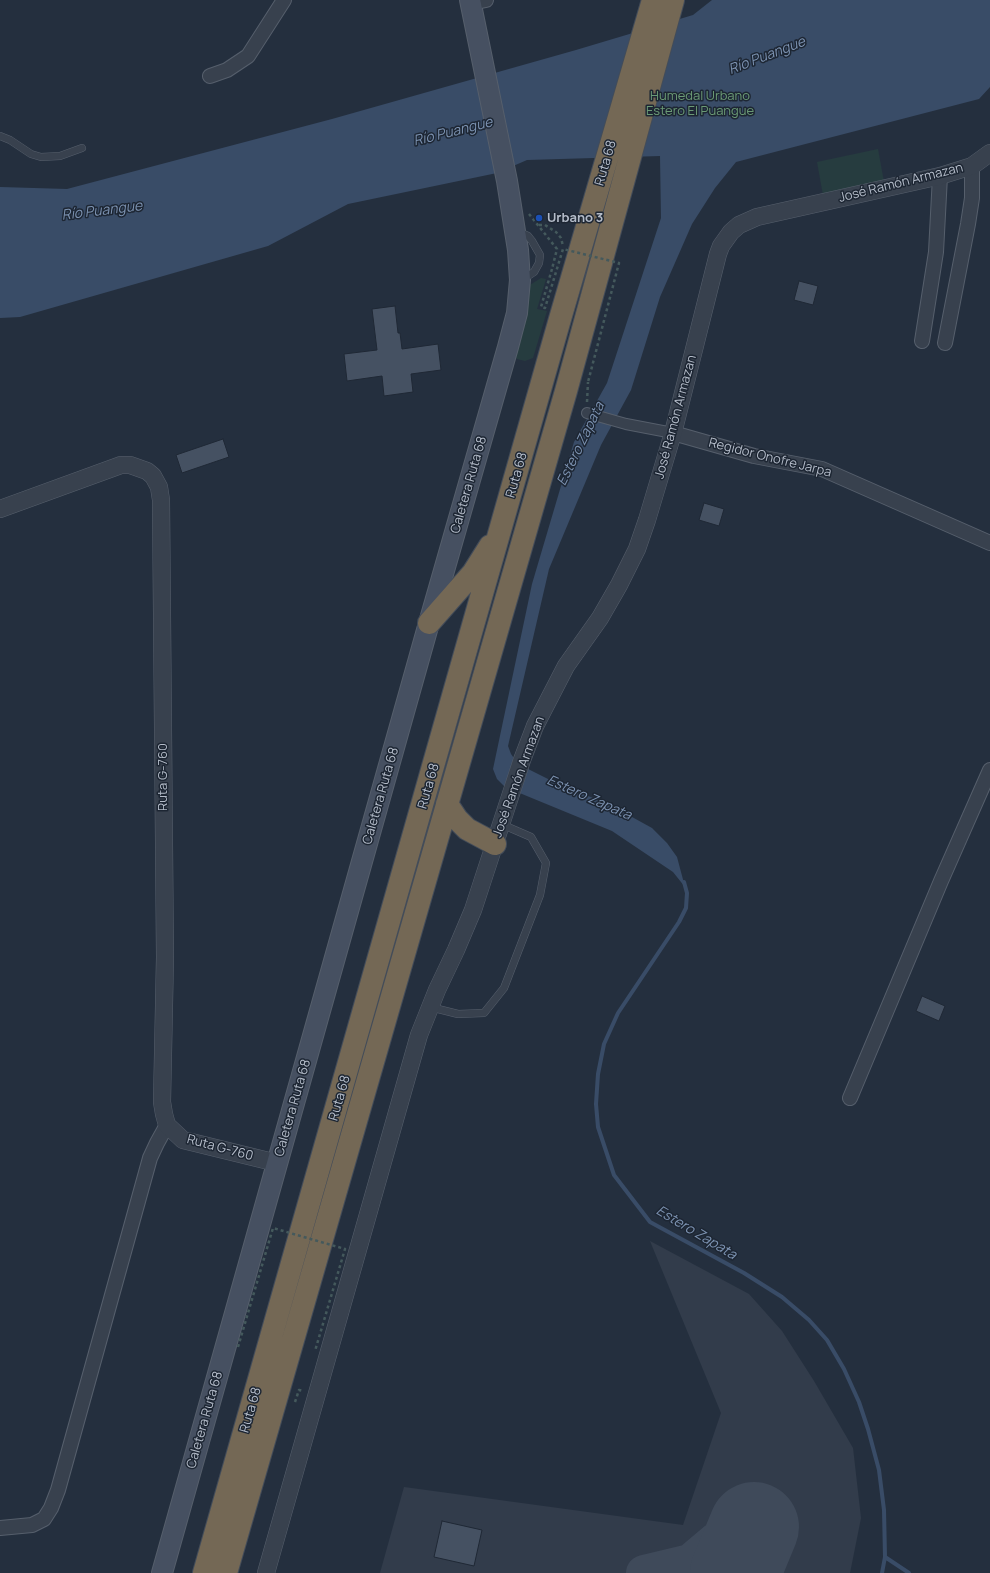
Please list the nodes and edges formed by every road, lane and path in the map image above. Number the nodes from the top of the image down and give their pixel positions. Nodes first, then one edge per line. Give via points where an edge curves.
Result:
1 (284, 0) edge
2 (475, 4) edge
3 (662, 5) edge
4 (210, 76) dead end
5 (0, 136) edge
6 (82, 148) dead end
7 (990, 153) edge
8 (972, 166) junction
9 (940, 176) junction
10 (525, 208) dead end
11 (539, 226) junction
12 (563, 249) junction
13 (922, 341) dead end
14 (945, 342) dead end
15 (587, 413) joint
16 (673, 433) junction
17 (0, 509) edge
18 (502, 527) junction
19 (990, 543) edge
20 (429, 623) junction
21 (990, 770) edge
22 (447, 804) junction
23 (498, 834) junction
24 (430, 1007) junction
25 (850, 1098) dead end
26 (167, 1125) junction
27 (277, 1163) junction
28 (236, 1353) dead end
29 (313, 1358) dead end
30 (306, 1384) dead end
31 (274, 1407) junction
32 (0, 1528) edge
33 (162, 1573) edge
34 (204, 1573) edge
35 (226, 1573) edge
36 (266, 1573) edge

1 - 4 street via 248,56 227,70
2 - 20 main road, Caletera Ruta 68 via 516,231 520,280 512,336
3 - 18 highway, Ruta 68 via 604,168
3 - 22 highway, Ruta 68 via 628,164 566,391
5 - 6 lane via 41,157 60,156
7 - 8 street, José Ramón Armazan
8 - 9 street, José Ramón Armazan
8 - 14 street via 972,198
9 - 13 street via 936,252
9 - 16 street, José Ramón Armazan via 757,217 731,232 718,254
10 - 11 path
11 - 12 path via 545,225 556,232 561,238
11 - 12 path, bridge via 556,249 541,307 545,308
12 - 15 path, bridge via 619,263 588,382
15 - 16 street, Regidor Onofre Jarpa
16 - 19 street, Regidor Onofre Jarpa via 754,456 822,469
16 - 23 street, José Ramón Armazan via 637,548 600,618 566,666 535,726
17 - 26 street, Ruta G-760 via 121,465 147,471 159,487 165,957 162,1102
18 - 20 highway via 473,572
18 - 34 highway, Ruta 68
20 - 27 main road, Caletera Ruta 68
21 - 25 street via 940,880
22 - 23 highway via 467,829
22 - 31 highway, Ruta 68
23 - 24 street via 465,931
23 - 24 lane via 531,837 546,863 540,895 504,988 484,1013 458,1014
24 - 36 street via 410,1066
26 - 27 street, Ruta G-760 via 183,1140
26 - 32 street via 150,1158 51,1508 44,1519 32,1525
27 - 33 main road, Caletera Ruta 68
28 - 29 path, bridge via 272,1228 345,1249
30 - 31 path via 304,1391 299,1390 291,1411
31 - 35 highway, Ruta 68

